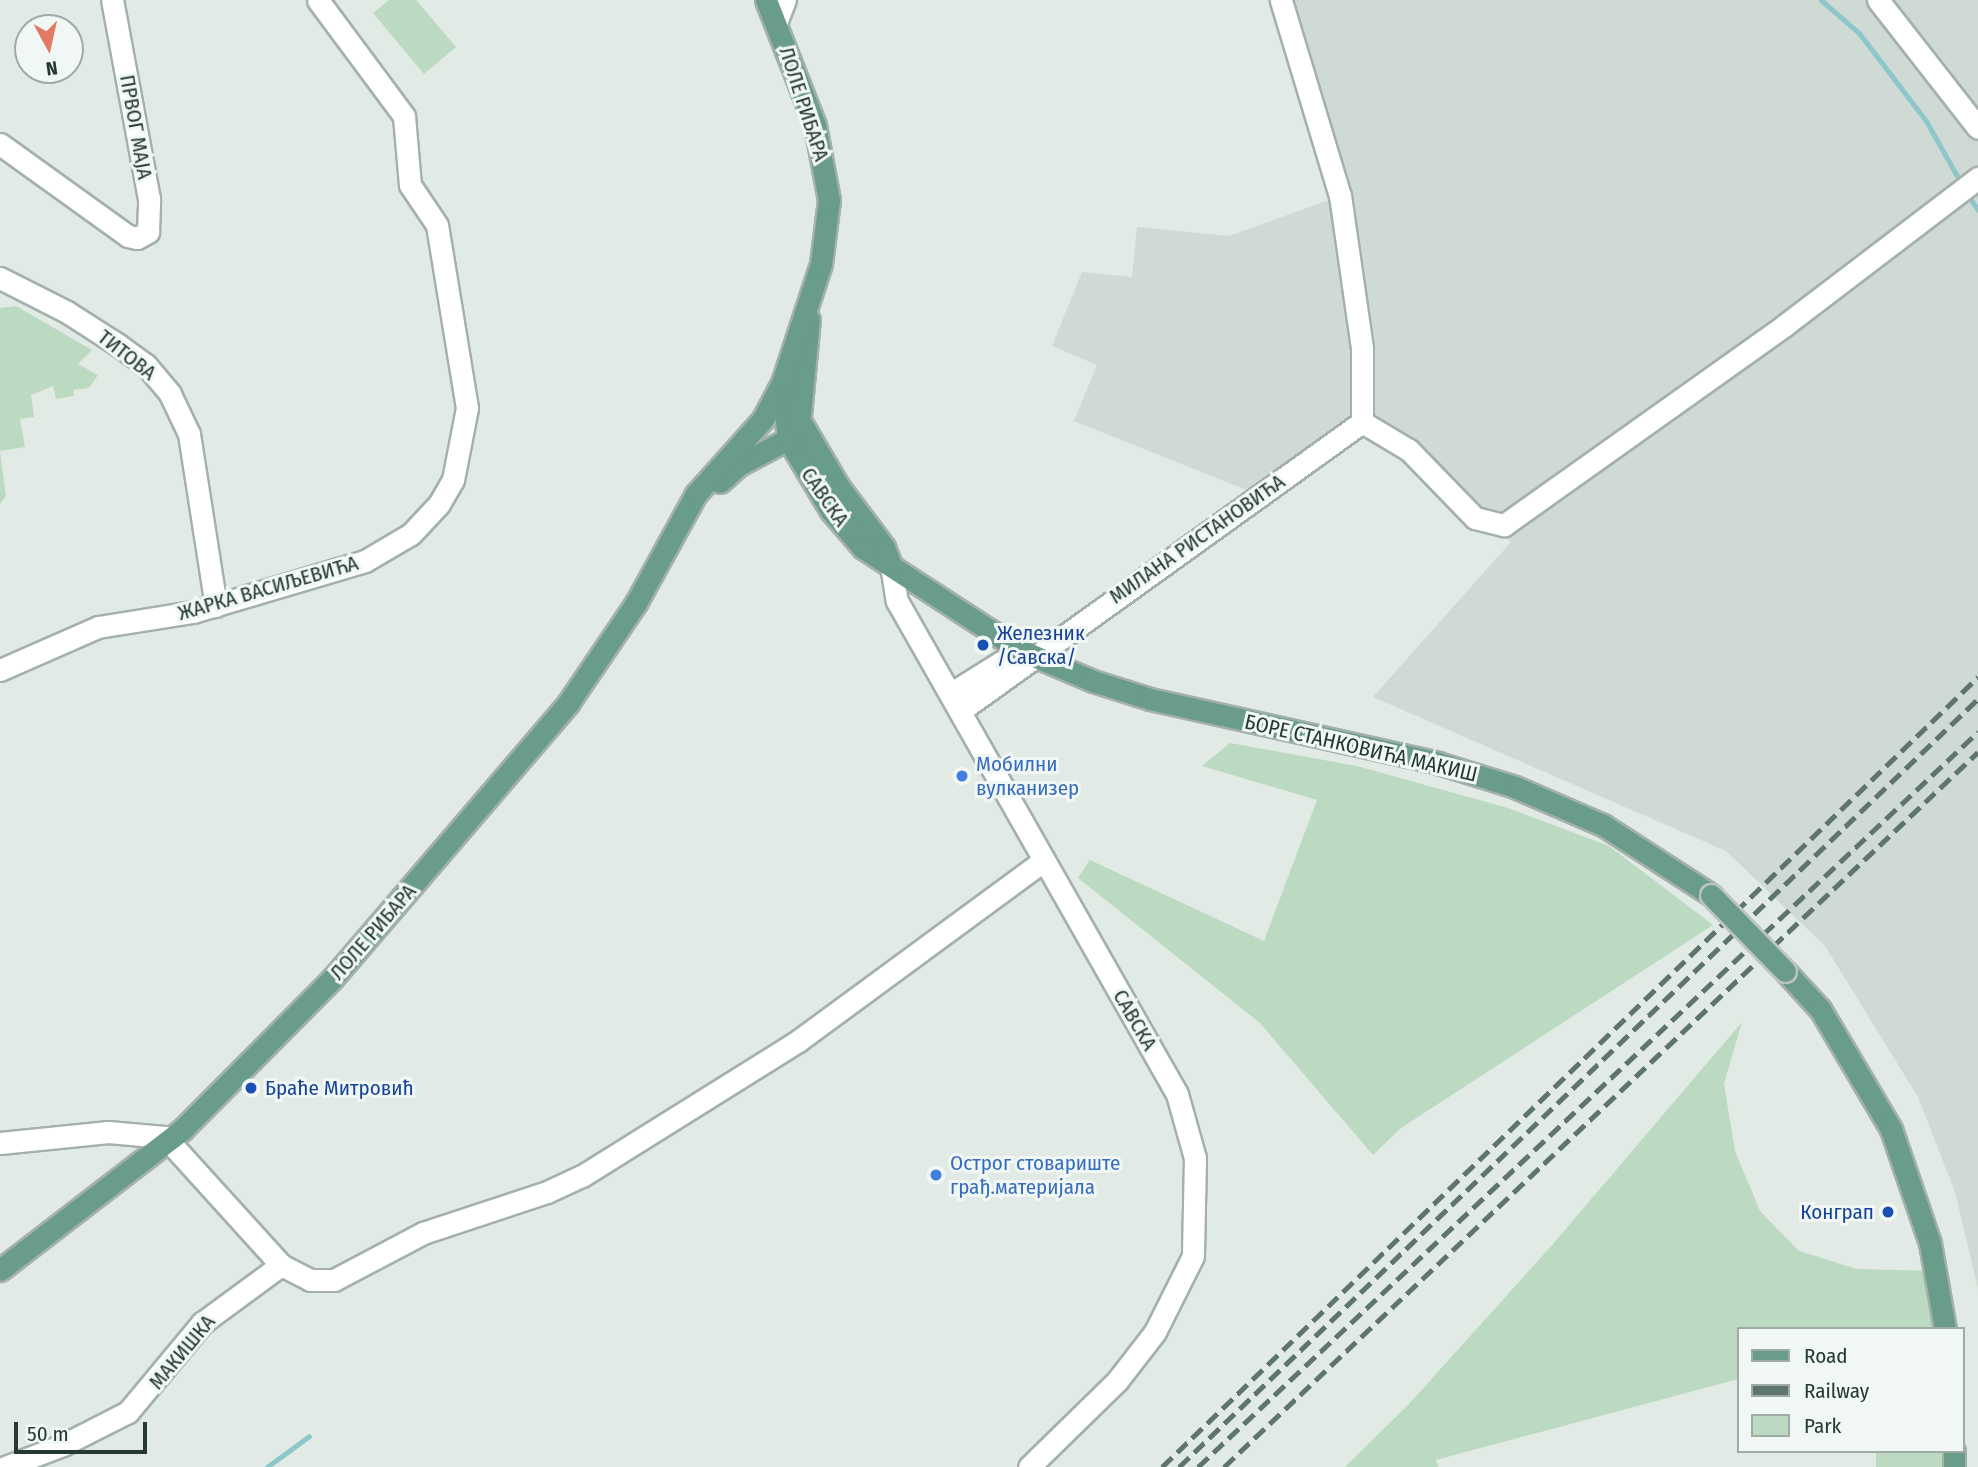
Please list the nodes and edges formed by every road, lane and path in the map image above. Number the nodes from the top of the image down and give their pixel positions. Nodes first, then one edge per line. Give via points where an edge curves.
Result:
1 (112, 0) edge
2 (318, 0) edge
3 (766, 0) edge
4 (785, 0) edge
5 (1281, 0) edge
6 (1878, 0) edge
7 (776, 23) junction
8 (1978, 128) edge
9 (0, 144) edge
10 (1977, 179) edge
11 (0, 278) edge
12 (812, 292) junction
13 (782, 383) junction
14 (793, 414) junction
15 (763, 419) junction
16 (1362, 422) junction
17 (788, 439) junction
18 (677, 531) junction
19 (891, 565) junction
20 (216, 606) junction
21 (1032, 656) junction
22 (0, 670) edge
23 (955, 703) junction
24 (1042, 861) junction
25 (170, 1140) junction
26 (0, 1143) edge
27 (281, 1265) junction
28 (0, 1270) edge
29 (1945, 1327) edge
30 (5, 1467) edge
31 (1029, 1467) edge

1 - 9 street, ПРВОГ МАЈА via 152,216 146,234 128,236
2 - 20 street, ЖАРКА ВАСИЉЕВИЋА via 404,116 410,185 426,204 440,238 466,395 463,443 453,480 439,504 411,534 386,550 330,573
3 - 7 main road, ЛОЛЕ РИБАРА
4 - 7 street
5 - 16 street via 1340,196 1362,348
6 - 8 street
7 - 12 main road, ЛОЛЕ РИБАРА via 811,113 828,181 827,228
10 - 16 street via 1785,325 1504,525 1475,517 1409,450
11 - 20 street, ТИТОВА via 117,344 146,365 170,394 189,434
12 - 13 main road, ЛОЛЕ РИБАРА
12 - 14 main road, ЛОЛЕ РИБАРА
13 - 14 main road, САВСКА
13 - 15 main road, ЛОЛЕ РИБАРА
14 - 15 main road
14 - 17 main road, ЛОЛЕ РИБАРА
14 - 19 main road, САВСКА via 884,547
15 - 18 main road, ЛОЛЕ РИБАРА via 711,474
16 - 21 street, МИЛАНА РИСТАНОВИЋА
17 - 18 main road, ЛОЛЕ РИБАРА via 739,465
17 - 19 main road, САВСКА via 831,511 863,548
18 - 25 main road, ЛОЛЕ РИБАРА via 601,657 509,776 299,1016
19 - 21 main road, БОРЕ СТАНКОВИЋА МАКИШ
19 - 23 street, САВСКА via 897,601
20 - 22 street, ЖАРКА ВАСИЉЕВИЋА via 98,627
21 - 23 street, МИЛАНА РИСТАНОВИЋА via 1001,662
21 - 29 main road, БОРЕ СТАНКОВИЋА МАКИШ, bridge via 1150,699 1438,763 1515,787 1603,825 1712,895 1820,1009 1891,1129 1930,1243
23 - 24 street, САВСКА
24 - 27 street via 798,1041 582,1176 422,1233 334,1280 310,1280
24 - 31 street, САВСКА via 1177,1094 1195,1158 1195,1188 1193,1256 1155,1332 1117,1381
25 - 26 street via 108,1132
25 - 27 street
25 - 28 main road, ЛОЛЕ РИБАРА
27 - 30 street, МАКИШКА via 202,1323 128,1412 63,1445

